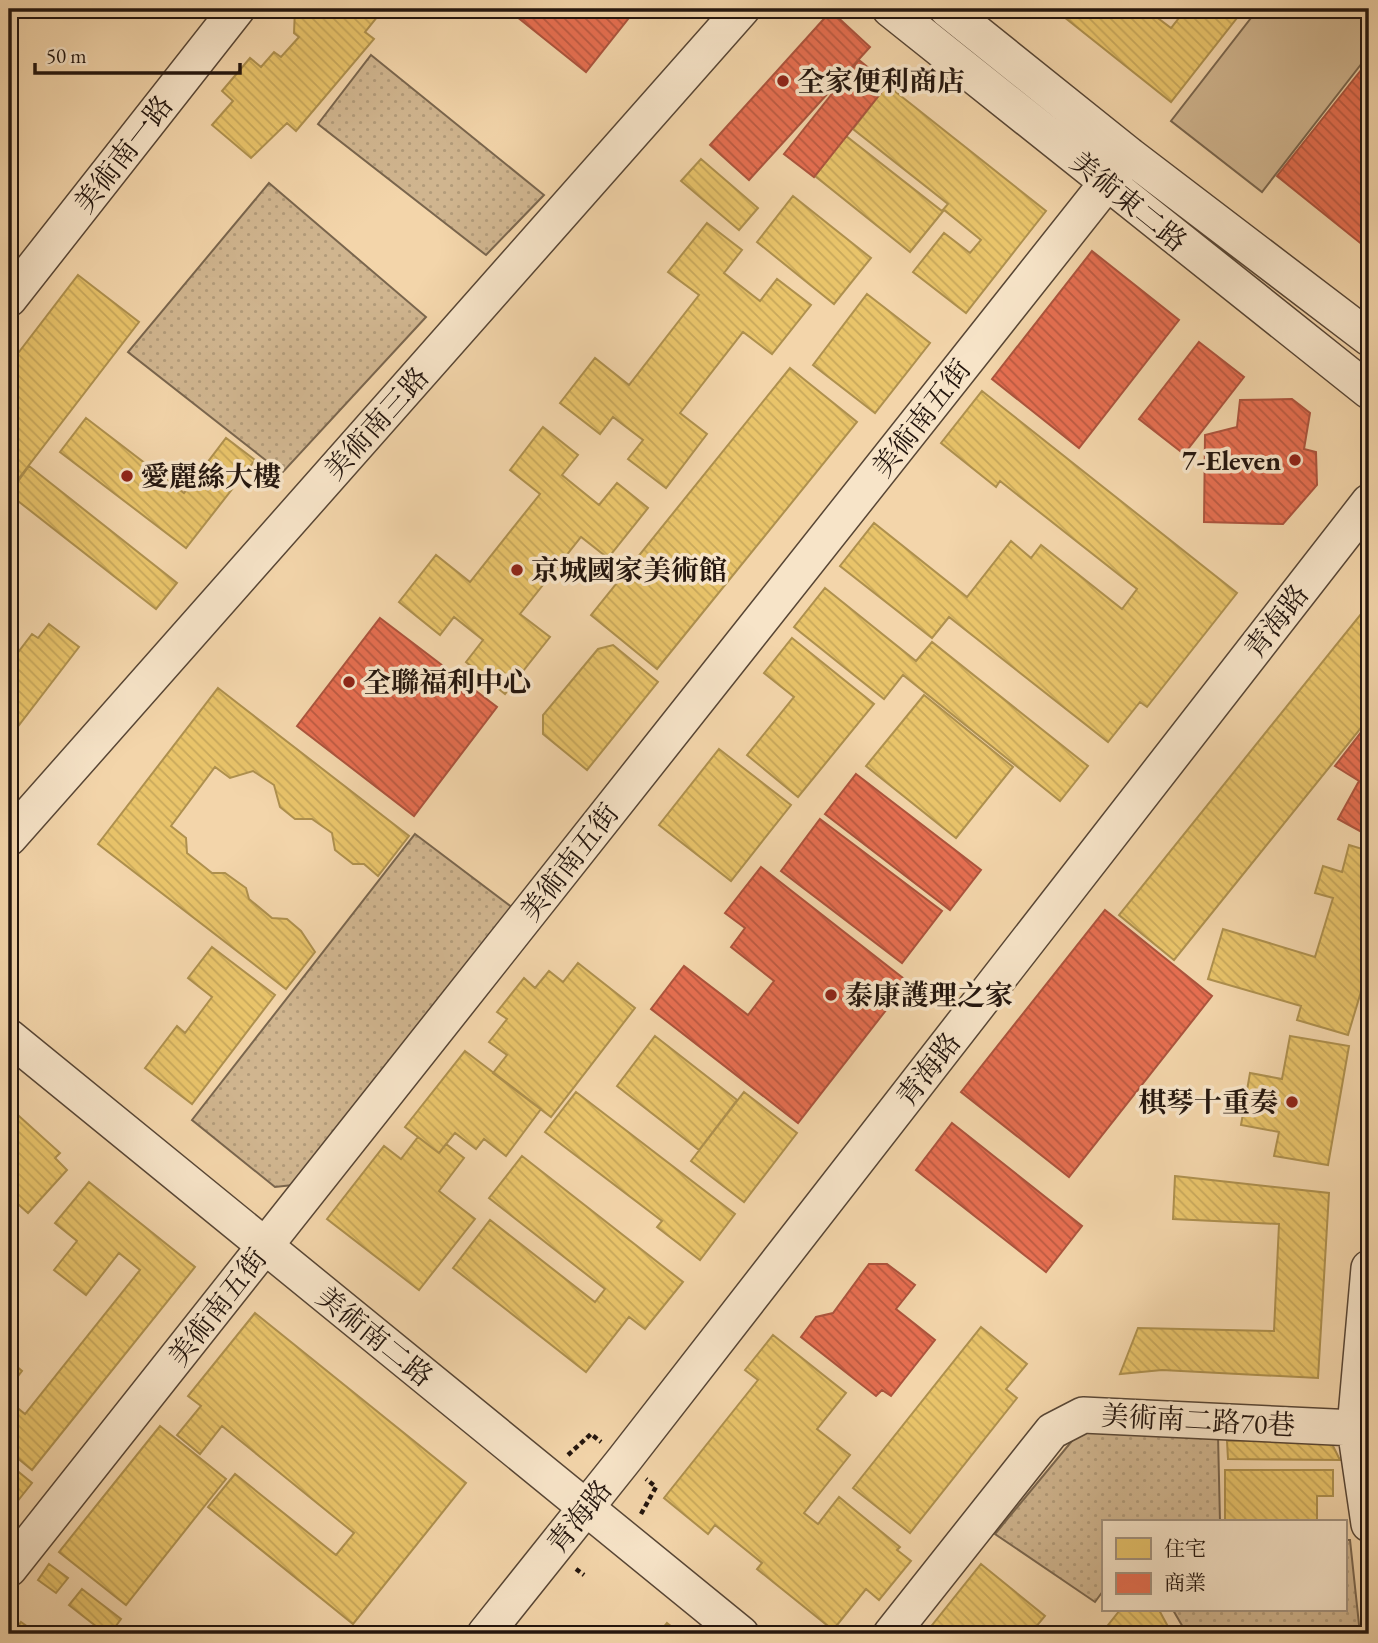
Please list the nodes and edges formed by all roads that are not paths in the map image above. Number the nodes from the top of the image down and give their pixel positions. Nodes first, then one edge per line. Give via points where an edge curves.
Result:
1 (237, 9) edge
2 (743, 9) edge
3 (890, 9) edge
4 (947, 9) edge
5 (1129, 155) junction
6 (1107, 183) junction
7 (9, 299) edge
8 (1369, 338) edge
9 (1369, 391) edge
10 (1369, 502) edge
11 (9, 838) edge
12 (9, 1037) edge
13 (264, 1247) junction
14 (1369, 1268) edge
15 (1354, 1428) junction
16 (586, 1508) junction
17 (1369, 1524) edge
18 (9, 1569) edge
19 (485, 1634) edge
20 (741, 1634) edge
21 (891, 1634) edge

1 - 7 street, 美術南一路
2 - 11 street, 美術南三路
3 - 6 street, 美術東二路
4 - 5 street, 美術東二路
5 - 6 street, 美術南五街
5 - 8 street, 美術東二路
6 - 9 street, 美術東二路
6 - 13 street, 美術南五街
10 - 16 street, 青海路
12 - 13 street, 美術南二路
13 - 16 street, 美術南二路
13 - 18 street, 美術南五街
14 - 15 street
15 - 17 street
15 - 21 street, 美術南二路70巷 via 1083,1415 1052,1431
16 - 19 street, 青海路
16 - 20 street, 美術南二路

